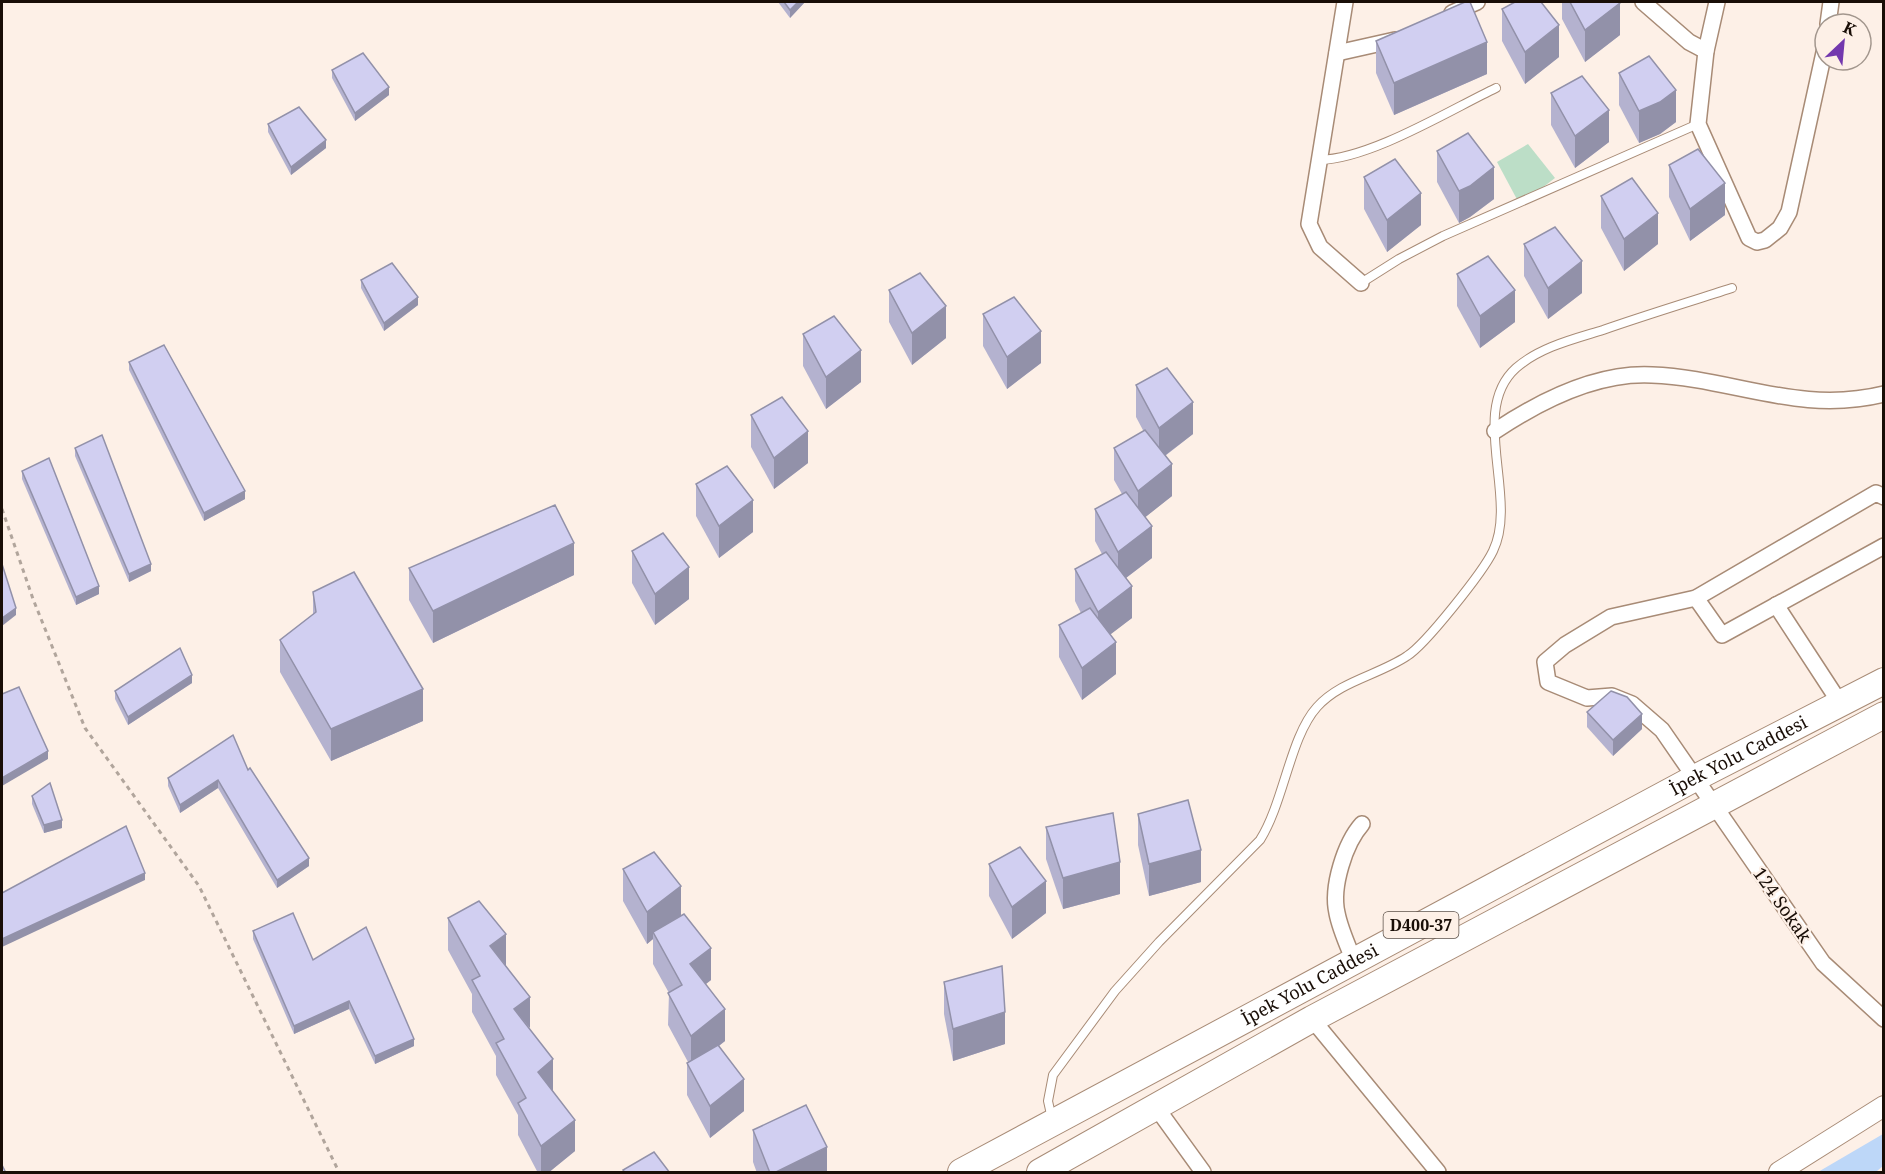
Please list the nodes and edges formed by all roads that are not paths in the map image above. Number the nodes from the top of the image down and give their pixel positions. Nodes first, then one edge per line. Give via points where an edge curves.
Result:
1 (1345, 2) edge
2 (1477, 2) edge
3 (1643, 2) edge
4 (1717, 2) edge
5 (1438, 20) edge
6 (1409, 34) edge
7 (1706, 51) junction
8 (1337, 53) junction
9 (1820, 72) edge
10 (1496, 88) dead end
11 (1698, 124) junction
12 (1319, 160) junction
13 (1361, 283) joint
14 (1732, 288) dead end
15 (1884, 394) edge
16 (1495, 431) junction
17 (1884, 497) edge
18 (1884, 546) edge
19 (1696, 598) junction
20 (1776, 605) junction
21 (1884, 681) edge
22 (1840, 704) junction
23 (1884, 715) edge
24 (1695, 778) junction
25 (1712, 805) junction
26 (1362, 824) dead end
27 (1354, 961) junction
28 (1312, 1019) junction
29 (1884, 1019) edge
30 (1884, 1106) edge
31 (1156, 1107) junction
32 (1053, 1123) junction
33 (961, 1173) edge
34 (1040, 1173) edge
35 (1203, 1173) edge
36 (1438, 1173) edge
37 (1779, 1173) edge

1 - 8 street
2 - 5 street
3 - 7 street via 1689,42
4 - 7 street
6 - 8 street via 1382,45
7 - 11 street
8 - 12 street
9 - 11 street via 1793,203 1780,228 1765,240 1749,238
10 - 12 lane via 1361,153
11 - 13 lane via 1443,236
12 - 13 street via 1309,214 1312,234 1320,247
14 - 16 lane via 1536,355 1515,369 1504,387
15 - 16 street via 1863,399 1811,400 1774,397 1678,378 1621,376 1574,389
16 - 32 lane via 1502,514 1497,540 1487,561 1414,651 1334,693 1310,716 1260,840 1122,983 1053,1075 1048,1101
17 - 19 street via 1876,493
18 - 20 street
19 - 20 street via 1722,635
19 - 24 street, 124 Sokak via 1611,617 1545,662 1548,682 1565,691 1587,698 1612,696 1632,704 1662,730
20 - 22 street
21 - 22 highway, İpek Yolu Caddesi / D400-37
22 - 24 highway, İpek Yolu Caddesi / D400-37
23 - 25 highway, İpek Yolu Caddesi / D400-37
24 - 25 street, 124 Sokak
24 - 27 highway, İpek Yolu Caddesi / D400-37
25 - 28 highway, İpek Yolu Caddesi / D400-37
25 - 29 street, 124 Sokak via 1823,963
26 - 27 street via 1342,866 1336,894 1336,912
27 - 32 highway, İpek Yolu Caddesi / D400-37
28 - 31 highway, İpek Yolu Caddesi / D400-37
28 - 36 street
30 - 37 street
31 - 34 highway, İpek Yolu Caddesi / D400-37
31 - 35 street
32 - 33 highway, İpek Yolu Caddesi / D400-37

